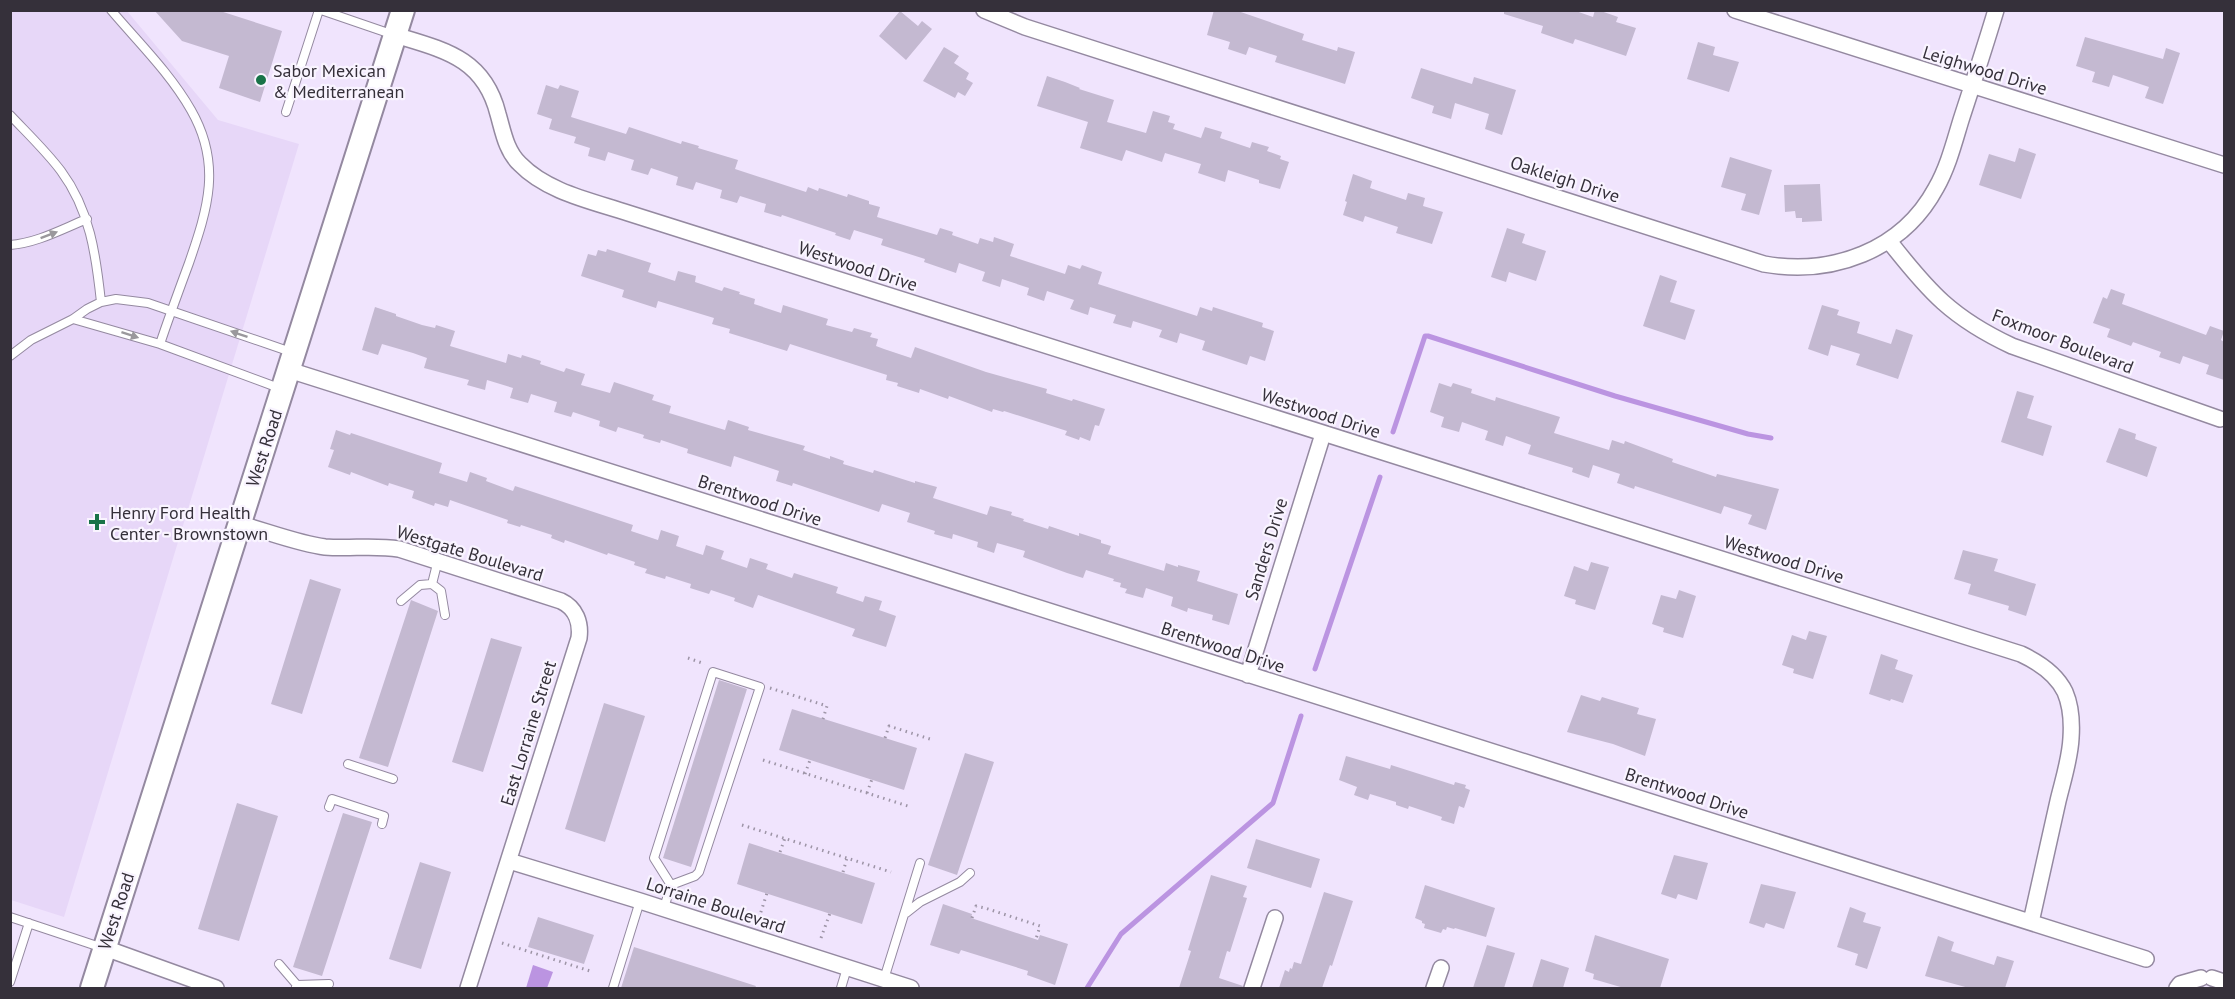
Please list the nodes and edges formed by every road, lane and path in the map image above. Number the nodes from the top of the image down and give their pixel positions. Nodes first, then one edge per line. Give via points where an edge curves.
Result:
1 (111, 10) edge
2 (320, 10) edge
3 (403, 10) edge
4 (984, 10) edge
5 (1734, 10) edge
6 (1996, 10) edge
7 (395, 35) junction
8 (1972, 87) junction
9 (286, 112) dead end
10 (10, 115) edge
11 (2224, 165) edge
12 (87, 219) junction
13 (1889, 241) junction
14 (10, 245) edge
15 (101, 302) junction
16 (172, 311) junction
17 (73, 319) junction
18 (160, 344) junction
19 (10, 356) edge
20 (289, 371) junction
21 (2223, 421) edge
22 (1323, 434) junction
23 (240, 524) junction
24 (438, 560) junction
25 (432, 584) junction
26 (401, 601) dead end
27 (445, 615) dead end
28 (577, 616) joint
29 (1248, 675) junction
30 (767, 687) dead end
31 (824, 719) dead end
32 (885, 738) dead end
33 (933, 740) dead end
34 (763, 760) dead end
35 (810, 760) dead end
36 (348, 764) dead end
37 (806, 774) junction
38 (393, 778) dead end
39 (872, 779) dead end
40 (867, 793) junction
41 (329, 807) dead end
42 (911, 807) dead end
43 (382, 824) dead end
44 (742, 825) dead end
45 (785, 838) junction
46 (780, 852) dead end
47 (847, 858) junction
48 (508, 861) junction
49 (920, 863) dead end
50 (843, 872) dead end
51 (891, 872) dead end
52 (970, 873) dead end
53 (671, 885) junction
54 (767, 893) dead end
55 (640, 901) junction
56 (664, 908) junction
57 (830, 913) dead end
58 (905, 914) junction
59 (10, 917) edge
60 (759, 918) dead end
61 (972, 918) dead end
62 (1275, 918) dead end
63 (2031, 922) junction
64 (29, 923) junction
65 (821, 938) dead end
66 (1036, 939) dead end
67 (502, 943) dead end
68 (105, 948) junction
69 (2146, 959) dead end
70 (279, 964) dead end
71 (848, 968) junction
72 (1441, 968) dead end
73 (590, 972) dead end
74 (884, 980) junction
75 (2213, 980) edge
76 (10, 982) edge
77 (329, 984) dead end
78 (296, 987) edge
79 (92, 988) edge
80 (216, 988) edge
81 (468, 988) edge
82 (613, 988) edge
83 (841, 988) edge
84 (911, 988) edge
85 (1252, 988) edge
86 (1434, 988) edge
87 (2177, 988) edge

1 - 16 lane via 178,90 199,124 208,152 210,184 206,210
2 - 7 lane
2 - 9 lane
3 - 7 main road, West Road
4 - 13 street, Oakleigh Drive via 1025,27 1764,264 1827,266 1860,256
5 - 8 street, Leighwood Drive
6 - 8 street, Oakleigh Drive
7 - 20 main road, West Road
7 - 22 street, Westwood Drive via 459,57 474,67 490,91 509,149 519,164 543,183
8 - 11 street, Leighwood Drive
8 - 13 street, Oakleigh Drive via 1936,188 1916,216
10 - 12 lane via 65,177
14 -> 12 lane via 44,237
12 - 15 lane
13 - 21 street, Foxmoor Boulevard via 1936,298 1983,332
15 - 16 lane via 131,299
15 - 17 lane
16 - 18 lane
20 -> 16 lane
17 -> 18 lane
17 - 19 lane via 31,340
18 - 20 lane
20 - 23 main road, West Road
20 - 29 street, Brentwood Drive
22 - 29 street, Sanders Drive
22 - 63 street, Westwood Drive via 2033,659 2065,692 2072,723
23 - 24 street, Westgate Boulevard via 322,547 379,546
23 - 68 main road, West Road
24 - 25 lane
24 - 28 street, Westgate Boulevard via 566,603
25 - 26 lane via 420,585
25 - 27 lane via 441,591
28 - 48 street, East Lorraine Street via 579,638
29 - 63 street, Brentwood Drive
30 - 31 path via 827,706
32 - 33 path via 889,726
34 - 37 path
35 - 37 path
36 - 38 lane
37 - 40 path
39 - 40 path
40 - 42 path
41 - 43 lane via 332,799 384,816
44 - 45 path
45 - 46 path
45 - 47 path
47 - 50 path
47 - 51 path
48 - 55 street, Lorraine Boulevard
48 - 81 street, East Lorraine Street
49 - 58 lane
52 - 58 lane
53 - 53 lane via 699,872 760,687 713,672 654,858
53 - 56 lane
54 - 60 path
55 - 56 street, Lorraine Boulevard
55 - 82 lane
56 - 71 street, Lorraine Boulevard
57 - 65 path
58 - 74 lane
59 - 64 lane
61 - 66 path via 976,906 1029,922 1040,926
62 - 85 street
63 - 69 street, Brentwood Drive
64 - 68 lane
64 - 76 lane
67 - 73 path
68 - 79 main road, West Road
68 - 80 street
70 - 78 lane
71 - 74 street, Lorraine Boulevard
71 - 83 lane
72 - 86 street
74 - 84 street, Lorraine Boulevard
75 - 87 street via 2180,984
77 - 78 lane

